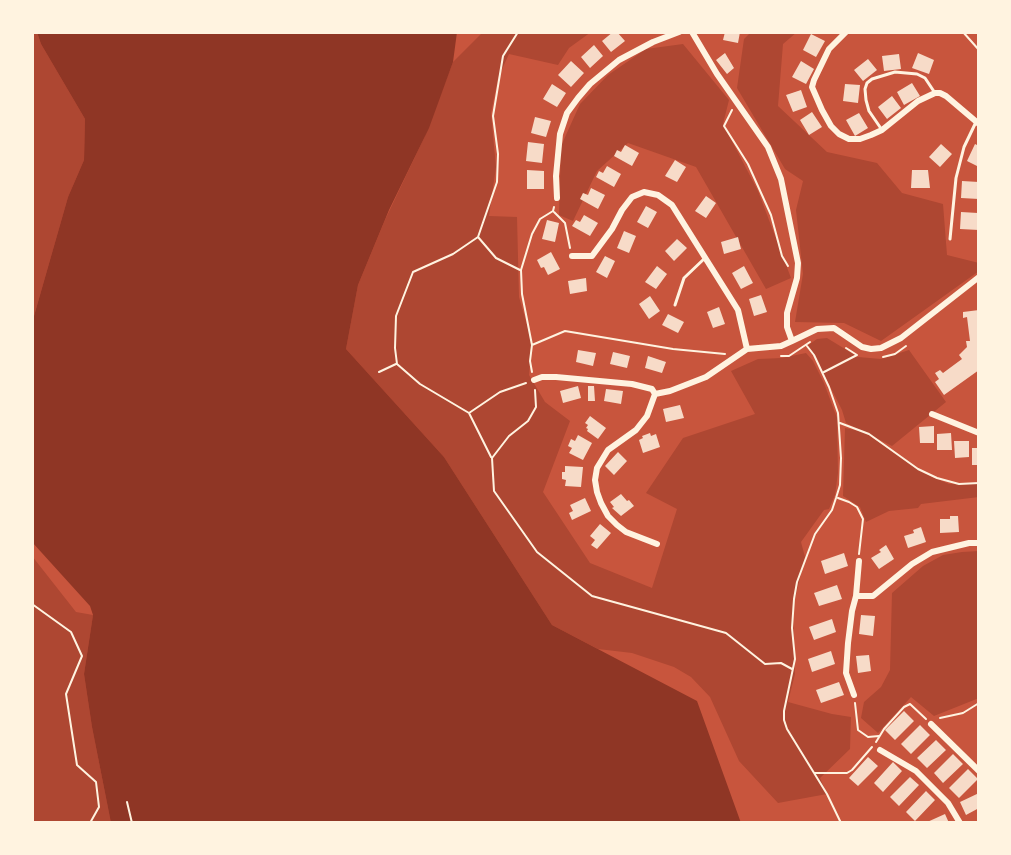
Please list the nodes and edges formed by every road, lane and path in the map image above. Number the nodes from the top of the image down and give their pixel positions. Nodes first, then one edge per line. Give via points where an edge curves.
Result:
1 (518, 32) edge
2 (679, 32) edge
3 (692, 32) edge
4 (846, 32) edge
5 (963, 32) edge
6 (979, 50) edge
7 (935, 93) junction
8 (736, 101) junction
9 (978, 123) edge
10 (882, 130) junction
11 (557, 198) joint
12 (553, 211) junction
13 (478, 237) junction
14 (950, 239) dead end
15 (572, 256) joint
16 (705, 258) junction
17 (788, 266) dead end
18 (521, 270) junction
19 (979, 277) edge
20 (675, 305) dead end
21 (792, 341) junction
22 (532, 345) junction
23 (807, 346) dead end
24 (747, 349) junction
25 (858, 355) dead end
26 (731, 362) junction
27 (397, 364) junction
28 (379, 372) dead end
29 (822, 373) junction
30 (534, 380) junction
31 (655, 394) junction
32 (469, 413) junction
33 (932, 414) dead end
34 (840, 422) junction
35 (979, 433) edge
36 (492, 458) junction
37 (979, 483) edge
38 (836, 498) junction
39 (979, 543) edge
40 (657, 544) dead end
41 (859, 561) joint
42 (856, 596) junction
43 (32, 604) edge
44 (792, 669) junction
45 (854, 695) joint
46 (979, 703) edge
47 (931, 724) junction
48 (880, 736) junction
49 (880, 750) dead end
50 (979, 771) edge
51 (814, 773) junction
52 (127, 802) dead end
53 (90, 823) edge
54 (132, 823) edge
55 (841, 823) edge
56 (960, 823) edge

1 - 13 path via 503,56 493,116 497,182
2 - 11 street via 619,60 578,98 560,134
3 - 8 street
4 - 10 street via 822,62 814,95 839,134 860,139
5 - 6 path
7 - 9 street
7 - 10 street
7 - 10 lane via 917,74 895,72 872,79 866,100
8 - 17 path via 724,126 748,164
8 - 21 street via 768,147 781,179 798,263 787,313
9 - 14 lane via 957,170
11 - 12 path
12 - 15 path via 565,223
12 - 18 path via 540,219
13 - 18 path via 496,258
13 - 27 path via 413,272 396,316
15 - 16 street via 592,256 632,197 644,192 672,205
16 - 20 lane via 684,278
16 - 24 street via 738,310
18 - 22 path
19 - 21 street via 881,348 862,347 834,328 817,329
21 - 24 street
22 - 26 path via 565,331 727,354
22 - 30 path
23 - 29 path
24 - 26 street
25 - 29 path
26 - 31 street via 706,377
27 - 28 path
27 - 32 path
29 - 34 path
30 - 31 street via 632,384
30 - 32 path via 500,392
30 - 36 path via 536,407
31 - 40 street via 642,423 601,459 595,480 608,516 626,532
32 - 36 path
33 - 35 street
34 - 37 path via 869,434 937,478
34 - 38 path
36 - 44 path via 494,491 537,552 592,596 726,633 765,664
38 - 41 path via 857,507 863,519
38 - 44 path via 797,582
39 - 42 street via 932,552 873,596
41 - 42 street
42 - 45 street via 846,673
43 - 53 path via 71,632 82,656 66,694 77,765 96,782 99,807
44 - 51 path via 784,720
45 - 48 path via 858,730 868,737
46 - 47 path
47 - 48 path via 910,704
47 - 50 street
48 - 51 path via 847,773
49 - 56 street via 916,771
51 - 55 path
52 - 54 path

